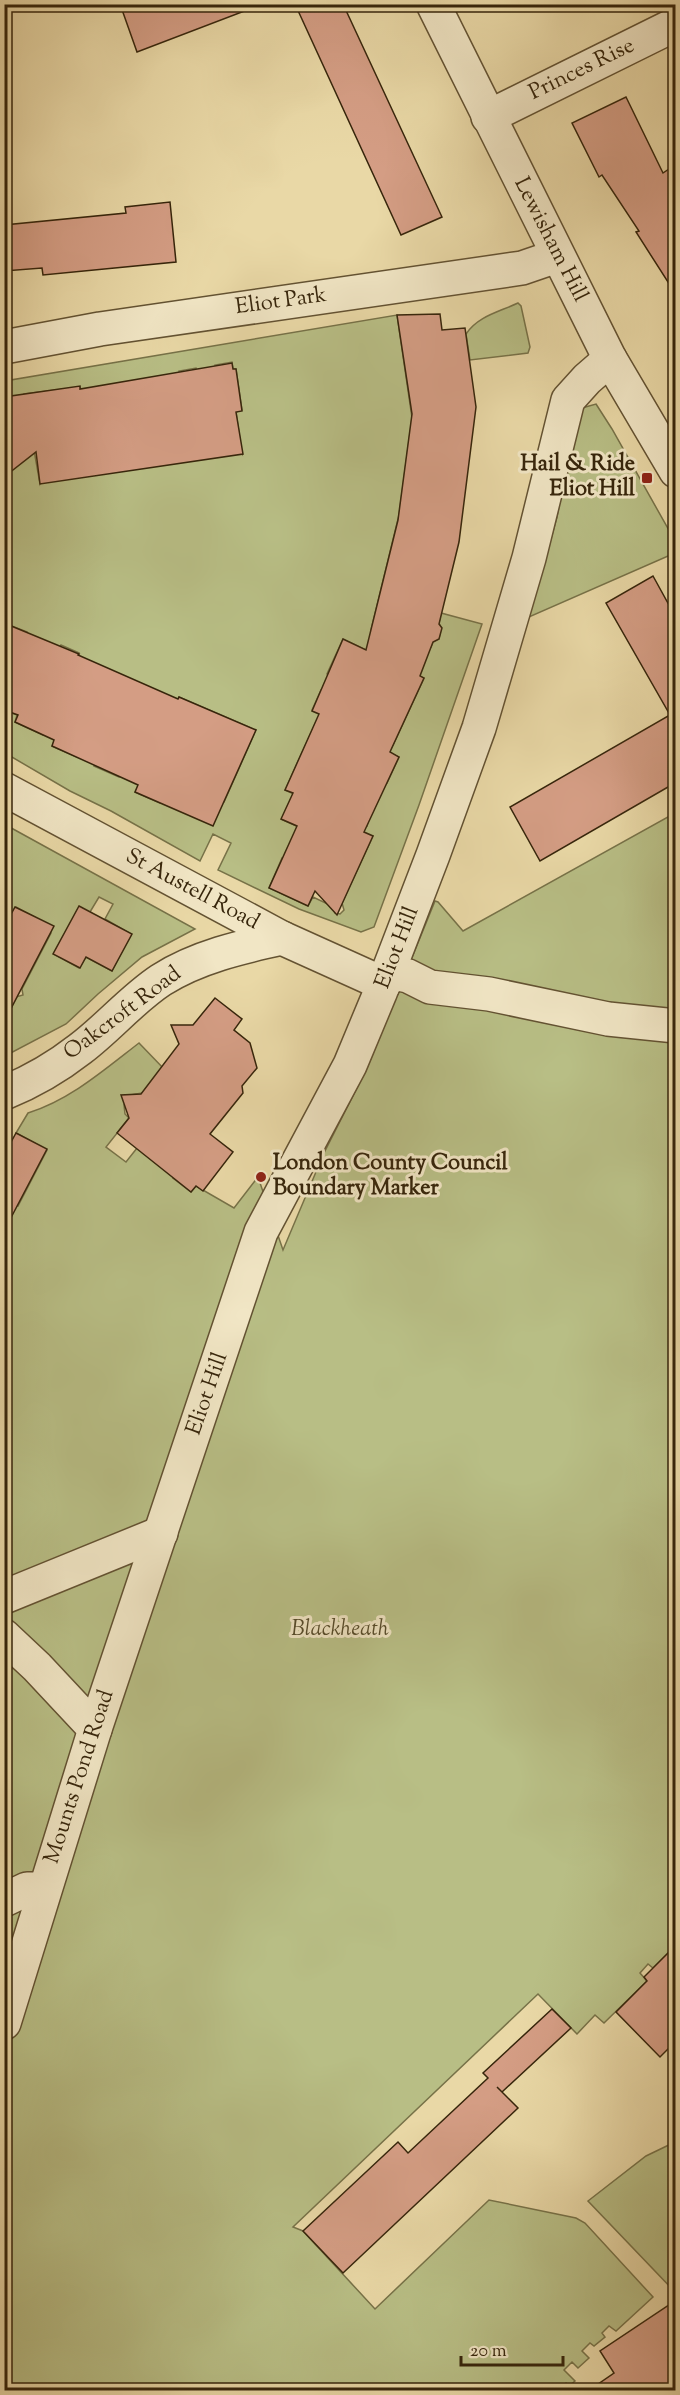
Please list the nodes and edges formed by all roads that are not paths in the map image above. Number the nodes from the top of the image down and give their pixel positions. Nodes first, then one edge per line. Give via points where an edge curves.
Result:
1 (433, 4) edge
2 (675, 24) edge
3 (488, 117) junction
4 (557, 256) junction
5 (4, 347) edge
6 (610, 358) junction
7 (675, 471) edge
8 (4, 789) edge
9 (282, 938) junction
10 (386, 978) junction
11 (675, 1026) edge
12 (4, 1093) edge
13 (161, 1533) junction
14 (4, 1597) edge
15 (4, 1636) edge
16 (95, 1729) junction
17 (45, 1889) junction
18 (4, 1900) edge
19 (4, 2023) edge

1 - 3 street, Lewisham Hill
2 - 3 street, Princes Rise
3 - 4 street, Lewisham Hill
4 - 5 street, Eliot Park via 522,268 100,329
4 - 6 street, Lewisham Hill
6 - 7 street, Lewisham Hill
6 - 10 street, Eliot Hill via 568,400 529,558 479,728
8 - 9 street, St Austell Road
9 - 10 street, St Austell Road
9 - 12 street, Oakcroft Road via 226,952 170,975 80,1050 28,1083
10 - 11 street, St Austell Road via 408,976 430,987 489,994 608,1019
10 - 13 street, Eliot Hill via 350,1065 261,1232
13 - 14 street
13 - 16 street, Mounts Pond Road
15 - 16 street
16 - 17 street, Mounts Pond Road
17 - 18 street via 27,1889
17 - 19 street, Mounts Pond Road

